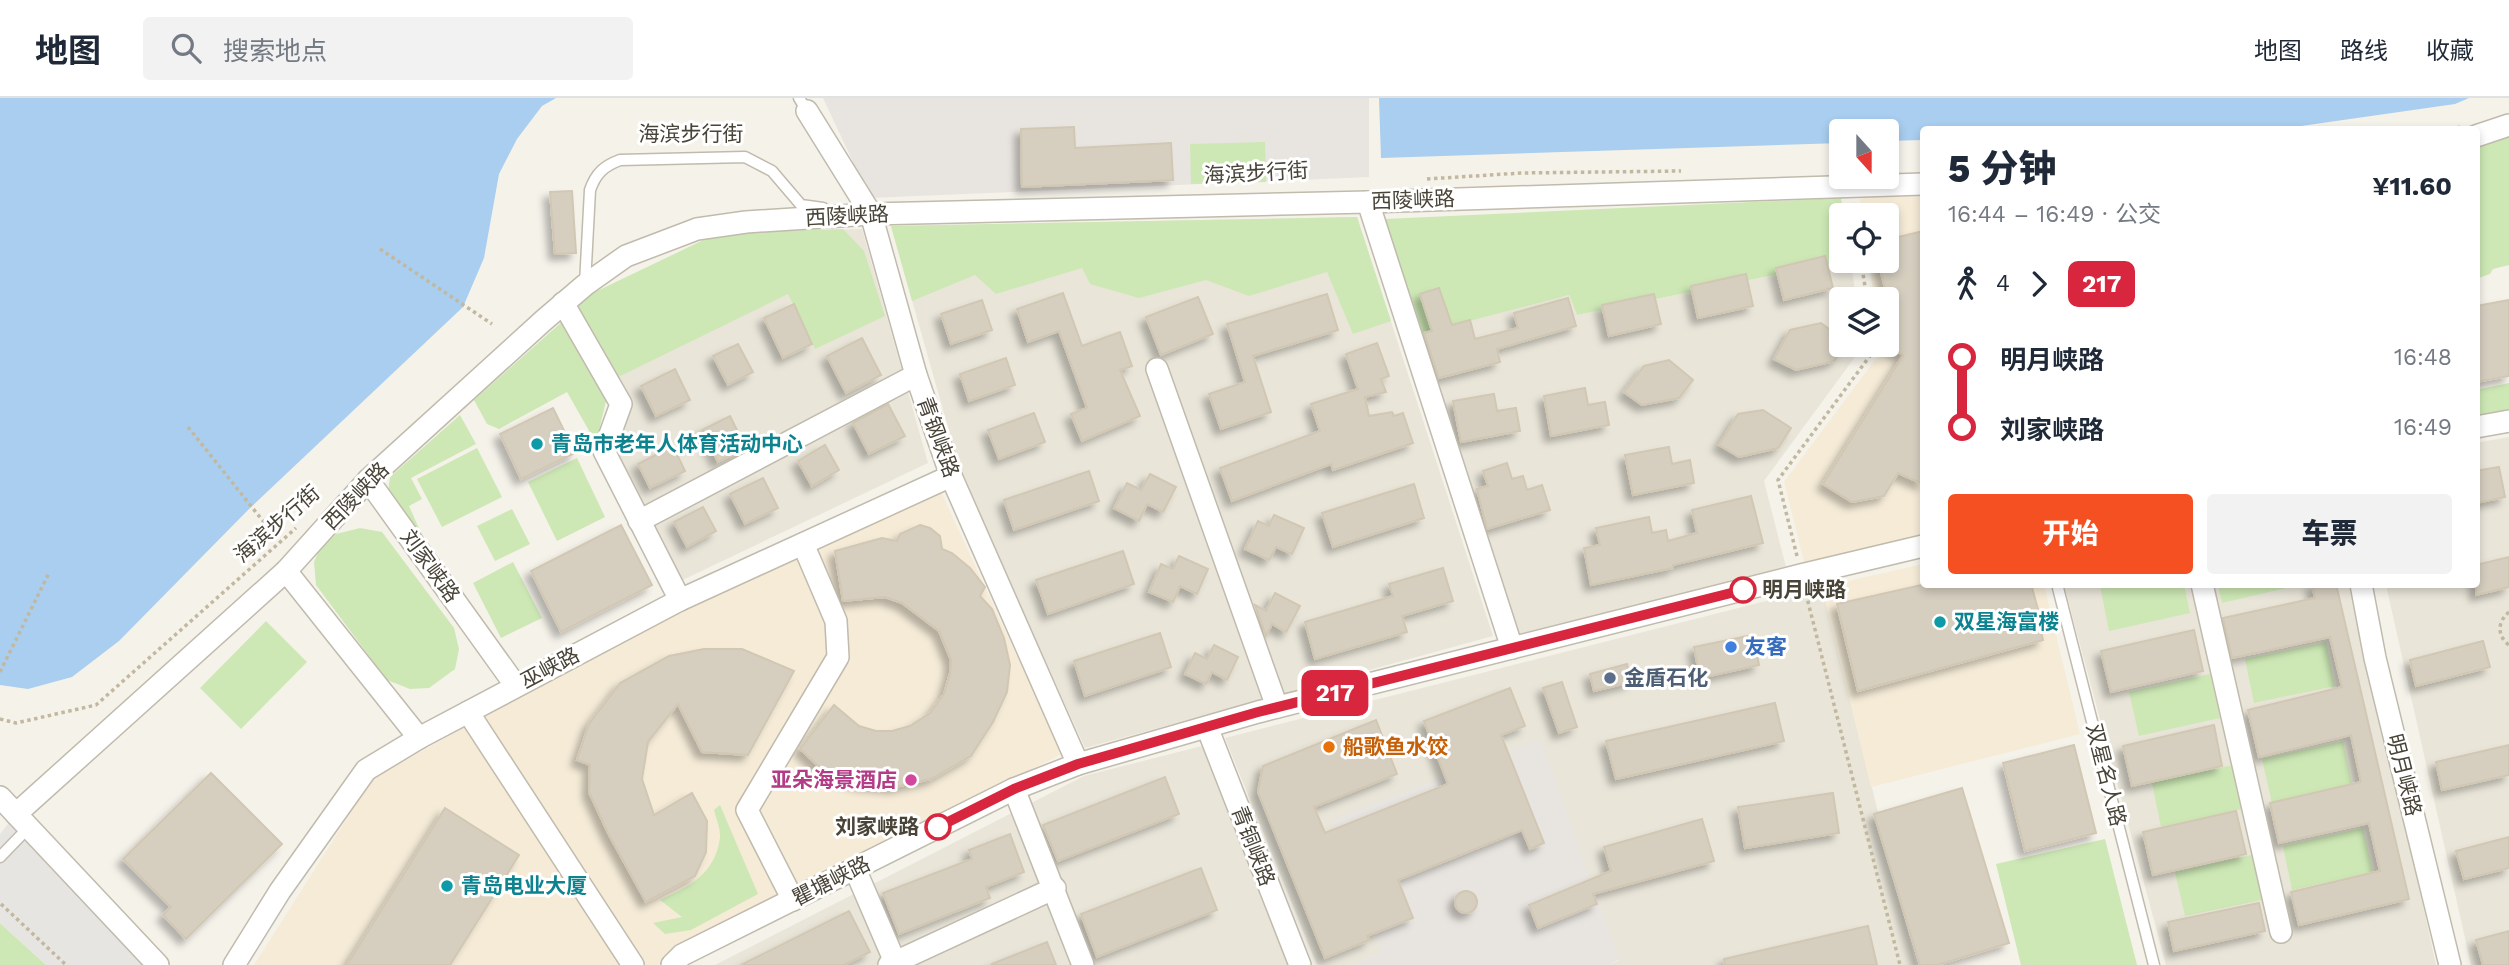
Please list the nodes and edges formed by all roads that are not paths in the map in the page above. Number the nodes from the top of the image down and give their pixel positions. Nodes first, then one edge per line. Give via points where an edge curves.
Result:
1 (803, 104) edge
2 (2509, 125) edge
3 (2480, 135) edge
4 (1920, 184) edge
5 (1368, 202) junction
6 (871, 214) junction
7 (585, 285) junction
8 (564, 303) junction
9 (1157, 369) dead end
10 (916, 376) junction
11 (2509, 421) edge
12 (2480, 426) edge
13 (951, 476) junction
14 (368, 480) junction
15 (639, 521) junction
16 (803, 544) junction
17 (1920, 547) edge
18 (286, 571) junction
19 (2058, 588) edge
20 (2203, 588) edge
21 (2362, 588) edge
22 (680, 600) junction
23 (1512, 648) junction
24 (516, 686) junction
25 (1278, 707) junction
26 (468, 712) junction
27 (1207, 727) junction
28 (419, 738) junction
29 (1078, 764) junction
30 (1014, 789) junction
31 (0, 797) edge
32 (23, 820) junction
33 (0, 857) edge
34 (855, 869) junction
35 (1055, 888) junction
36 (793, 900) junction
37 (2281, 932) dead end
38 (153, 963) edge
39 (892, 963) edge
40 (234, 965) edge
41 (633, 965) edge
42 (673, 965) edge
43 (1083, 965) edge
44 (1300, 965) edge
45 (2154, 965) edge
46 (2450, 965) edge

1 - 6 street, 青钢峡路
2 - 3 street
4 - 5 street, 西陵峡路
5 - 6 street, 西陵峡路
5 - 23 street
6 - 7 street, 西陵峡路 via 697,229 626,256
6 - 7 lane via 801,205 772,171 746,157 620,160 606,165 590,190
6 - 10 street, 青钢峡路
7 - 8 street, 西陵峡路
8 - 14 street, 西陵峡路
8 - 15 street via 621,404 604,451
9 - 25 street
10 - 13 street, 青钢峡路
10 - 15 street
11 - 12 street
13 - 16 street, 巫峡路
13 - 29 street, 青钢峡路
14 - 18 street, 西陵峡路
14 - 24 street, 刘家峡路
15 - 22 street
16 - 22 street, 巫峡路
16 - 36 street via 836,621 838,657 747,810
17 - 23 street, 瞿塘峡路
18 - 28 street
18 - 32 street, 西陵峡路
19 - 45 lane, 双星名人路
20 - 37 street
21 - 46 street, 明月峡路
22 - 24 street, 巫峡路
23 - 25 street, 瞿塘峡路
24 - 26 street, 巫峡路
25 - 27 street, 瞿塘峡路
26 - 28 street, 巫峡路
26 - 41 street
27 - 29 street, 瞿塘峡路
27 - 44 street, 青铜峡路
28 - 40 street, 巫峡路 via 366,770
29 - 30 street, 瞿塘峡路
30 - 34 street, 瞿塘峡路
30 - 35 street
31 - 32 street
32 - 33 lane
32 - 38 street
34 - 36 street, 瞿塘峡路
34 - 39 street
35 - 39 street
35 - 43 street
36 - 42 street, 瞿塘峡路 via 682,955

